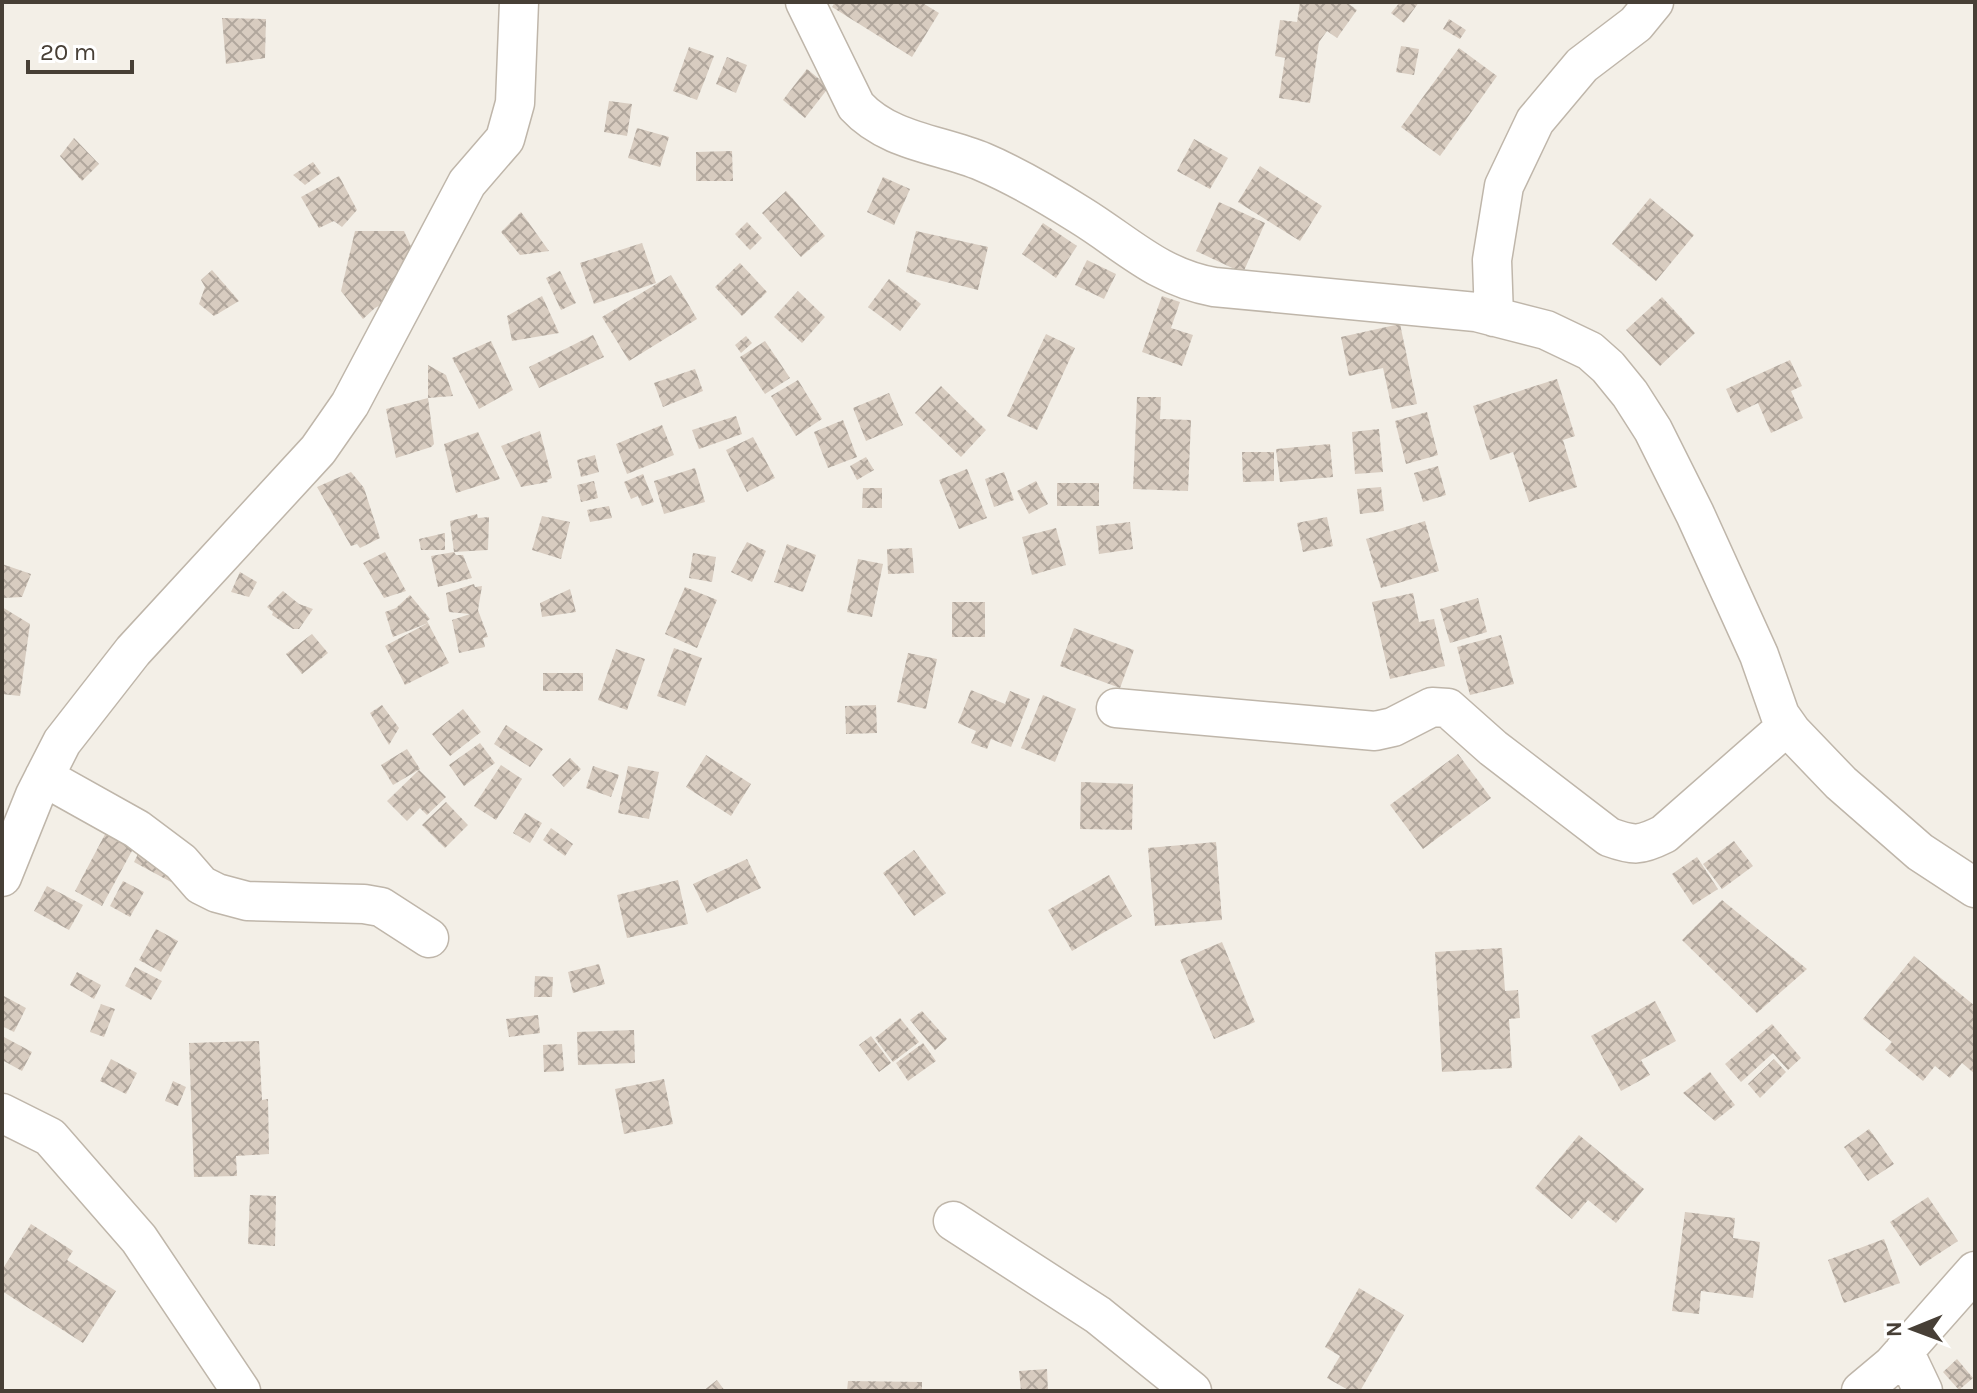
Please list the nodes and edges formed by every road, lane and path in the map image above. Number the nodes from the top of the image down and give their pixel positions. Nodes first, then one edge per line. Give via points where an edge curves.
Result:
1 (519, 2) edge
2 (805, 2) edge
3 (1654, 2) edge
4 (1494, 317) junction
5 (1116, 708) dead end
6 (1787, 726) junction
7 (44, 777) junction
8 (2, 877) edge
9 (1975, 888) edge
10 (429, 938) dead end
11 (2, 1113) edge
12 (953, 1221) dead end
13 (1975, 1271) edge
14 (1904, 1351) junction
15 (241, 1391) edge
16 (1192, 1391) edge
17 (1861, 1391) edge
18 (1923, 1391) edge

1 - 7 street via 515,103 505,139 467,183 350,404 318,450 133,651 62,742
2 - 4 street via 856,106 868,119 885,130 983,162 1080,215 1164,272 1214,287
3 - 4 street via 1636,24 1582,65 1535,121 1504,186 1492,260
4 - 6 street via 1546,330 1590,351 1630,394 1695,514
5 - 6 street via 1375,731 1432,707 1448,708 1609,837 1631,845 1664,834
6 - 9 street via 1841,783 1920,852
7 - 8 street
7 - 10 street via 137,829 217,893 247,901 381,907
11 - 15 street via 50,1137 139,1239
12 - 16 street via 1098,1315
13 - 14 street
14 - 17 street
14 - 18 street

